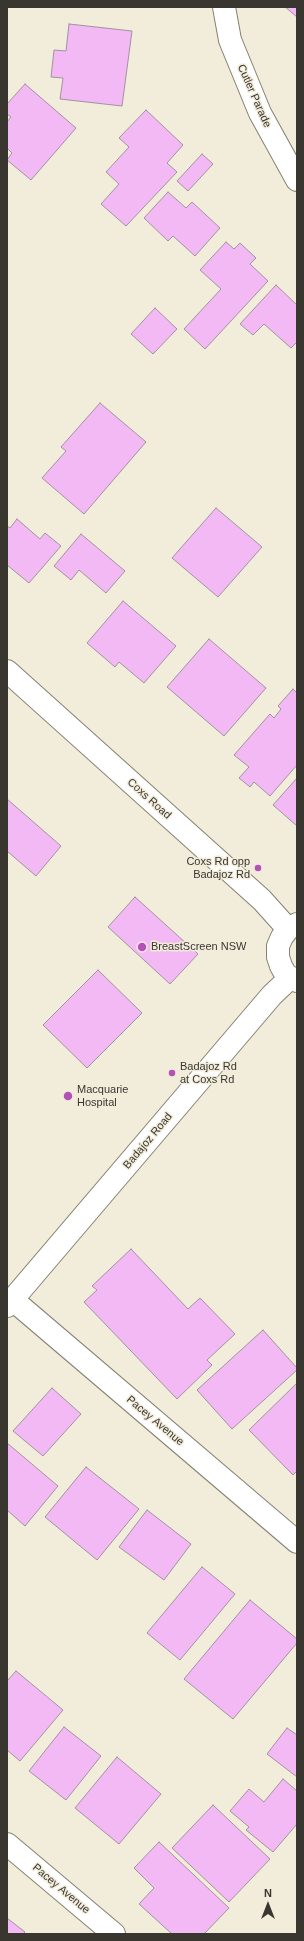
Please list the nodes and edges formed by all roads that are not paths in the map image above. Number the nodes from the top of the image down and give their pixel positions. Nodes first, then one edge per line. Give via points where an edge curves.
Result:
1 (224, 7) edge
2 (295, 173) edge
3 (7, 671) edge
4 (293, 927) edge
5 (294, 980) edge
6 (10, 1303) edge
7 (297, 1542) edge
8 (7, 1844) edge
9 (114, 1934) edge

1 - 2 street, Cutler Parade via 230,40 260,113
3 - 4 street, Coxs Road
4 - 5 street via 282,937 278,946 278,957 280,966
5 - 6 street, Badajoz Road via 272,996
6 - 7 street, Pacey Avenue
8 - 9 street, Pacey Avenue

